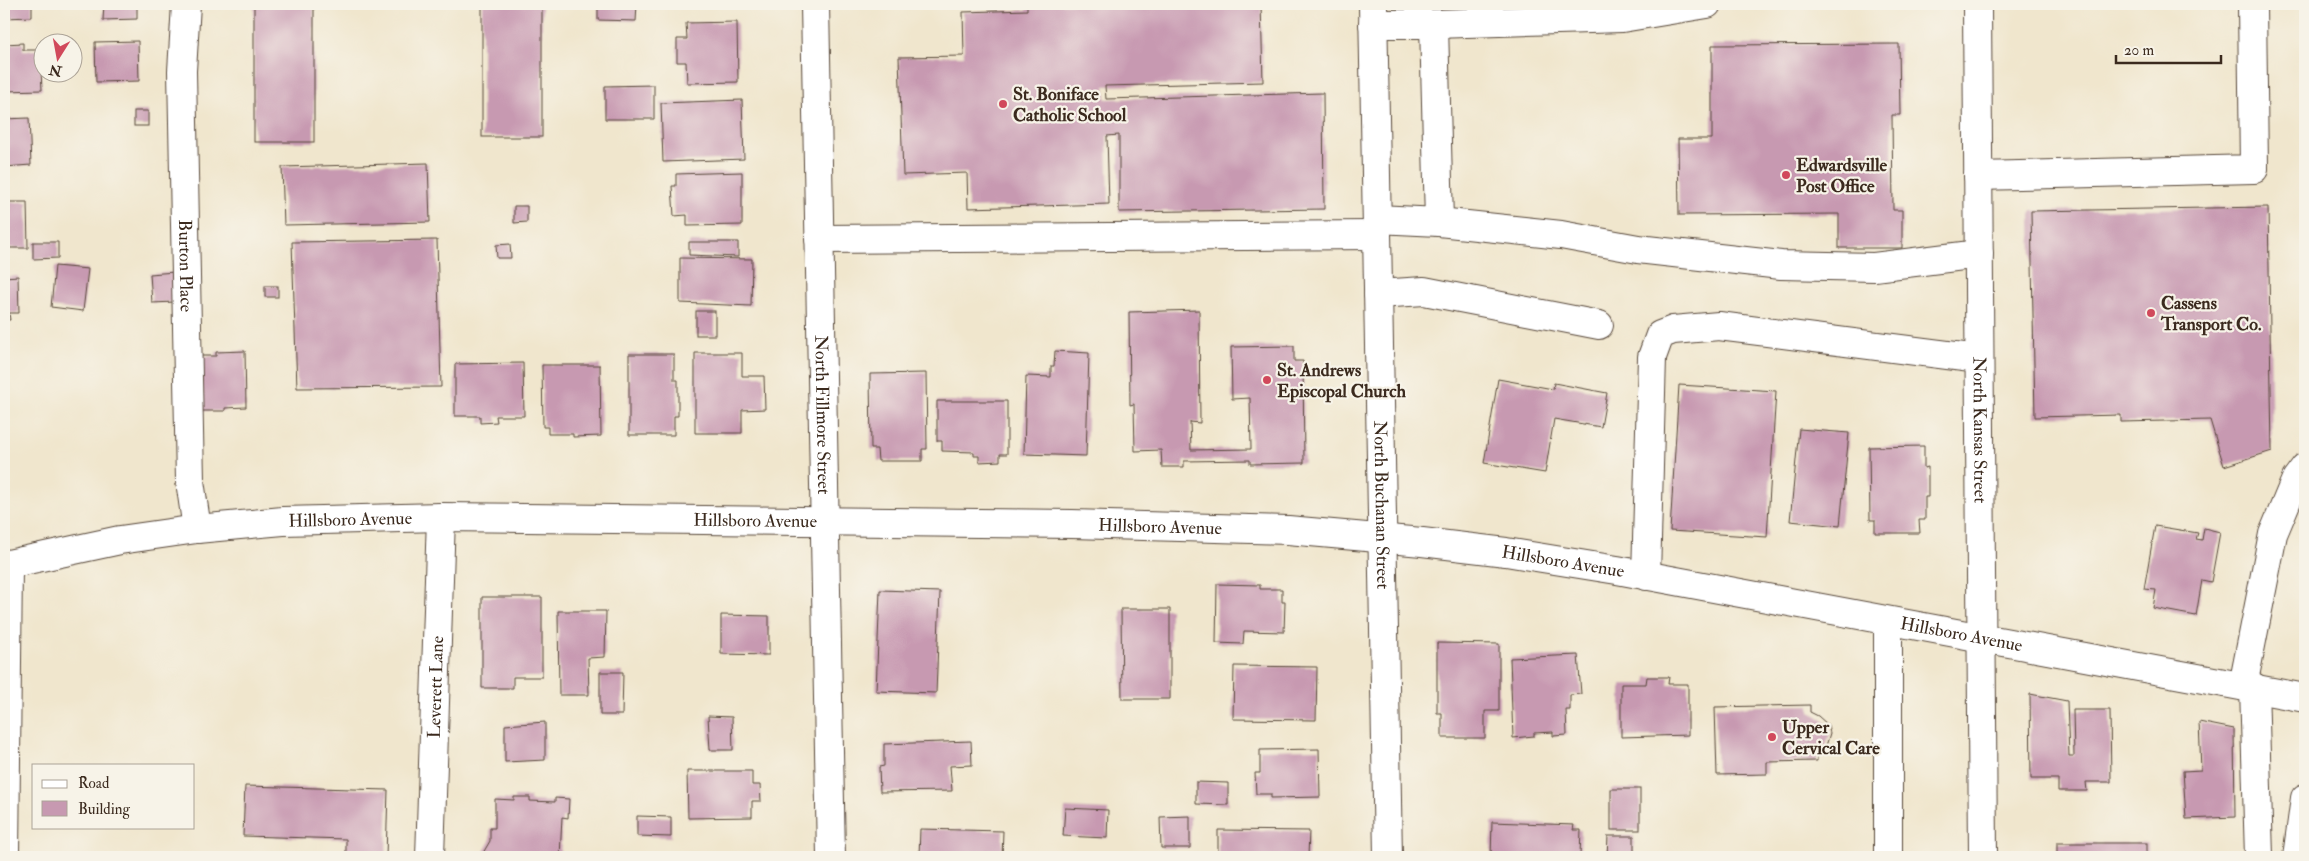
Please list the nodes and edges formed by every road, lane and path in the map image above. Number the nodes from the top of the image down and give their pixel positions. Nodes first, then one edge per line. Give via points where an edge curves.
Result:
1 (186, 4) edge
2 (815, 4) edge
3 (1707, 4) edge
4 (1978, 4) edge
5 (2252, 4) edge
6 (1373, 14) edge
7 (1434, 24) junction
8 (1978, 176) junction
9 (1439, 222) junction
10 (1377, 227) junction
11 (819, 238) junction
12 (1979, 254) junction
13 (1378, 294) junction
14 (1599, 325) dead end
15 (1979, 360) junction
16 (2305, 467) edge
17 (440, 517) junction
18 (824, 521) junction
19 (198, 529) junction
20 (1382, 537) junction
21 (6, 564) edge
22 (1646, 576) junction
23 (1888, 621) junction
24 (1981, 638) junction
25 (2249, 687) junction
26 (2305, 698) edge
27 (2305, 798) edge
28 (5, 857) edge
29 (430, 857) edge
30 (831, 857) edge
31 (1388, 857) edge
32 (1888, 857) edge
33 (1983, 857) edge
34 (2259, 857) edge
35 (2296, 857) edge

1 - 19 street, Burton Place via 182,71 190,471
2 - 11 street, North Fillmore Street
3 - 7 street via 1622,18
4 - 8 street, North Kansas Street
5 - 8 street via 2254,169
6 - 7 street
6 - 10 street, North Buchanan Street
7 - 9 street
8 - 12 street, North Kansas Street
9 - 10 street
9 - 12 street via 1782,265 1874,267
10 - 11 street
10 - 13 street, North Buchanan Street
11 - 18 street, North Fillmore Street
12 - 15 street, North Kansas Street
13 - 14 street via 1424,291
13 - 20 street, North Buchanan Street
15 - 22 street via 1719,326 1673,330 1660,336 1652,357
15 - 24 street, North Kansas Street
16 - 25 street via 2296,479 2273,534
17 - 18 street, Hillsboro Avenue
17 - 19 street, Hillsboro Avenue via 283,521
17 - 29 street, Leverett Lane
18 - 20 street, Hillsboro Avenue via 1259,529
18 - 30 street, North Fillmore Street
19 - 21 street, Hillsboro Avenue via 120,540
20 - 22 street, Hillsboro Avenue via 1506,552
20 - 31 street, North Buchanan Street
21 - 28 street
22 - 23 street, Hillsboro Avenue
23 - 24 street, Hillsboro Avenue
23 - 32 street
24 - 25 street, Hillsboro Avenue
24 - 33 street, North Kansas Street
25 - 26 street, Hillsboro Avenue
25 - 34 street
27 - 35 street

